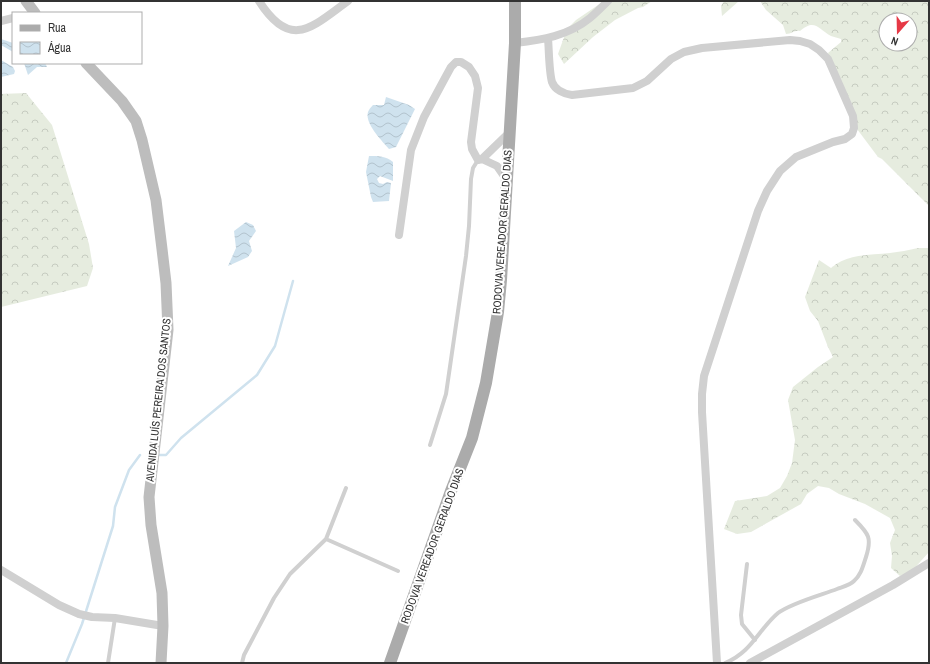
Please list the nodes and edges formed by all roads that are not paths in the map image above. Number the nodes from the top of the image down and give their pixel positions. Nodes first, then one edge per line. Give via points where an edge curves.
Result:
1 (26, 1) edge
2 (259, 1) edge
3 (515, 1) edge
4 (608, 1) edge
5 (345, 2) edge
6 (31, 12) edge
7 (12, 18) edge
8 (1, 21) edge
9 (548, 38) junction
10 (515, 43) junction
11 (87, 64) edge
12 (509, 133) junction
13 (480, 159) junction
14 (506, 179) junction
15 (399, 235) dead end
16 (430, 445) dead end
17 (346, 488) dead end
18 (855, 520) dead end
19 (326, 539) junction
20 (929, 563) edge
21 (747, 564) dead end
22 (1, 570) edge
23 (398, 571) dead end
24 (115, 618) junction
25 (163, 626) junction
26 (755, 640) junction
27 (108, 663) edge
28 (161, 663) edge
29 (242, 663) edge
30 (390, 663) edge
31 (717, 663) edge
32 (726, 663) edge
33 (750, 663) edge

1 - 6 street
2 - 5 street via 267,13 281,25 289,30 298,31 318,22
3 - 10 main road, RODOVIA VEREADOR GERALDO DIAS
4 - 9 street via 580,26
7 - 8 street
9 - 10 street
9 - 31 street via 552,83 564,94 633,88 647,81 671,59 684,52 702,48 800,41 810,44 828,59 853,116 852,134 796,157 780,172 767,191 758,211 704,376 702,412
10 - 12 main road, RODOVIA VEREADOR GERALDO DIAS
11 - 25 street, AVENIDA LUÍS PEREIRA DOS SANTOS via 122,101 136,121 156,200 166,283 168,330 149,496 162,592
12 - 13 street
12 - 14 main road, RODOVIA VEREADOR GERALDO DIAS
13 - 14 street via 497,166
13 - 15 street via 472,149 471,142 478,88 469,67 458,61 451,67 424,117 411,150
13 - 16 lane via 473,168 471,178 467,249 446,394
14 - 30 main road, RODOVIA VEREADOR GERALDO DIAS via 498,312 486,383 472,438
17 - 19 lane
18 - 26 lane via 869,539 869,546 863,568 853,583 778,613
19 - 23 lane
19 - 29 lane via 290,574 274,598
20 - 33 street
21 - 26 lane via 741,615 742,624
22 - 24 street via 79,614
24 - 25 street
24 - 27 lane
25 - 28 street, AVENIDA LUÍS PEREIRA DOS SANTOS
26 - 32 lane via 734,660

